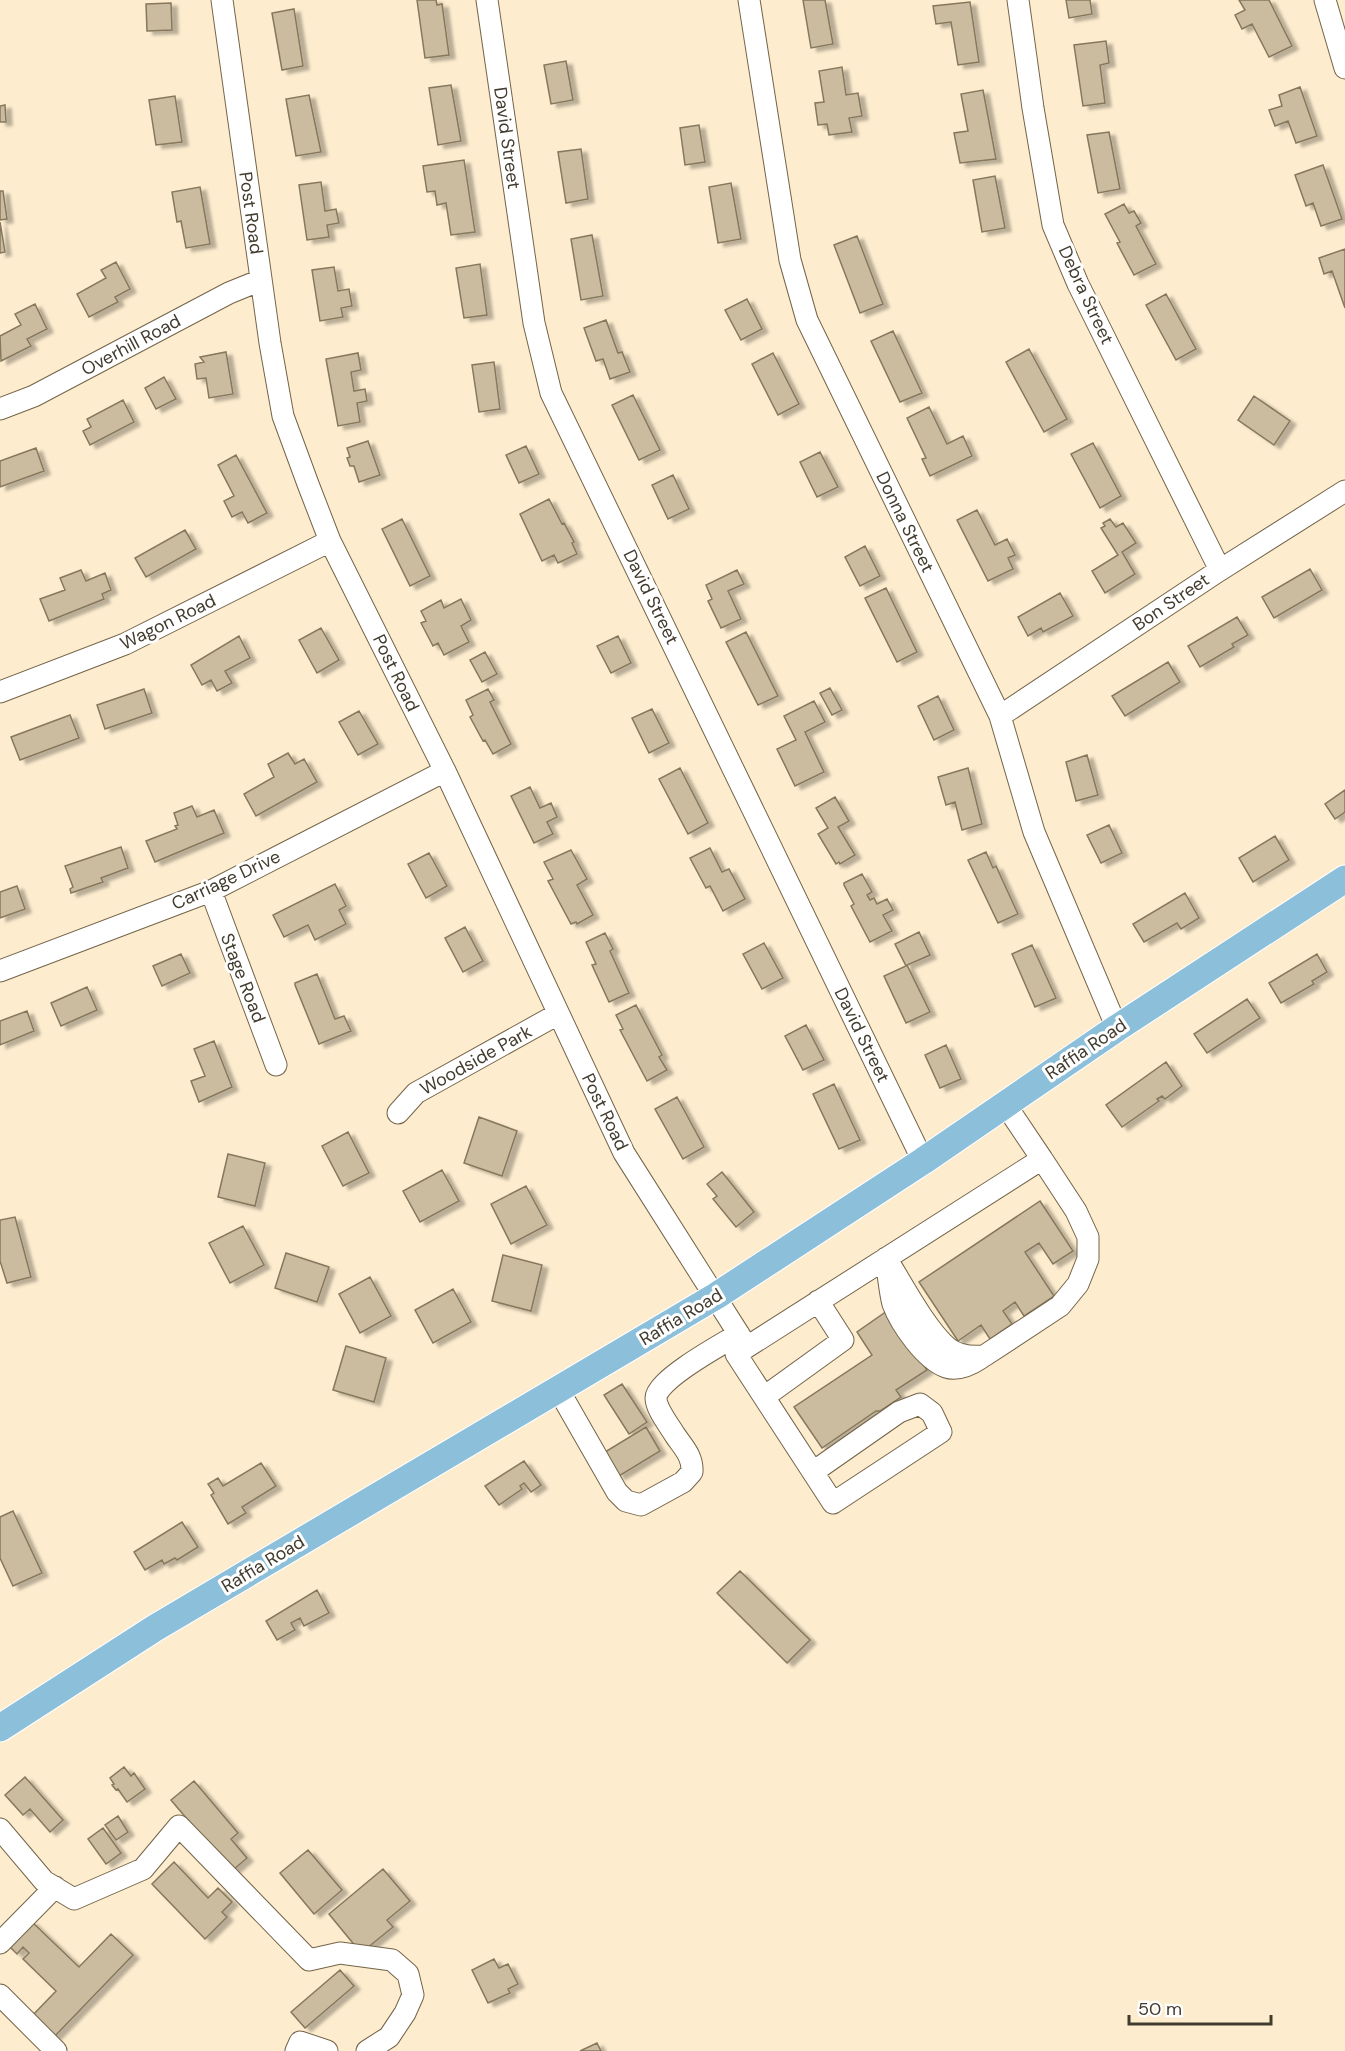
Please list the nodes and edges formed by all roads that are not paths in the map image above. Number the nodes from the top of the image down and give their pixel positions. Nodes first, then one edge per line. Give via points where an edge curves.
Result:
1 (222, 0) edge
2 (487, 0) edge
3 (749, 0) edge
4 (1018, 0) edge
5 (1325, 0) edge
6 (1345, 68) edge
7 (261, 280) junction
8 (0, 409) edge
9 (1345, 491) edge
10 (330, 541) junction
11 (1220, 570) junction
12 (0, 692) edge
13 (1000, 716) junction
14 (445, 771) junction
15 (1345, 879) edge
16 (211, 891) junction
17 (0, 971) edge
18 (558, 1014) junction
19 (1117, 1028) junction
20 (276, 1065) dead end
21 (1005, 1104) junction
22 (398, 1113) dead end
23 (1042, 1159) junction
24 (923, 1161) junction
25 (886, 1258) junction
26 (716, 1296) junction
27 (818, 1301) junction
28 (743, 1340) junction
29 (558, 1389) junction
30 (764, 1396) junction
31 (813, 1472) junction
32 (0, 1728) edge
33 (0, 1829) edge
34 (54, 1887) junction
35 (0, 1943) edge
36 (0, 1995) edge
37 (56, 2051) edge
38 (296, 2051) edge
39 (327, 2051) edge
40 (367, 2051) edge

1 - 7 street, Post Road
2 - 24 street, David Street via 534,323 551,393
3 - 13 street, Donna Street via 790,260 807,320
4 - 11 street, Debra Street via 1053,225 1078,284
5 - 6 street
7 - 8 street, Overhill Road
7 - 10 street, Post Road via 283,416
9 - 11 street, Bon Street
10 - 12 street, Wagon Road via 125,644
10 - 14 street, Post Road
11 - 13 street, Bon Street
13 - 19 street, Donna Street via 1034,832
14 - 16 street, Carriage Drive
14 - 18 street, Post Road
15 - 19 main road, Raffia Road
16 - 17 street, Carriage Drive
16 - 20 street, Stage Road
18 - 22 street, Woodside Park via 416,1093
18 - 26 street, Post Road via 624,1153
19 - 21 main road, Raffia Road
21 - 23 street
21 - 24 main road, Raffia Road
23 - 25 street
23 - 25 street via 1084,1228 1088,1259 1078,1284 1060,1306 984,1356 970,1357 950,1349 932,1330
24 - 26 main road, Raffia Road
25 - 27 street
26 - 28 street, Post Road
26 - 29 main road, Raffia Road
27 - 28 street
27 - 30 street via 843,1340
28 - 29 street via 666,1380 657,1392 656,1400 690,1457 692,1472 683,1482 641,1505 626,1501 616,1492
28 - 30 street via 736,1354
29 - 32 main road, Raffia Road via 155,1628
30 - 31 street
31 - 31 street via 833,1503 941,1432 932,1413 920,1404 899,1412
33 - 34 street via 44,1881
34 - 35 street
34 - 40 street via 74,1899 143,1869 179,1826 309,1960 340,1953 392,1960 408,1974 413,1995 405,2013 389,2037
36 - 37 street
38 - 39 street via 300,2042

